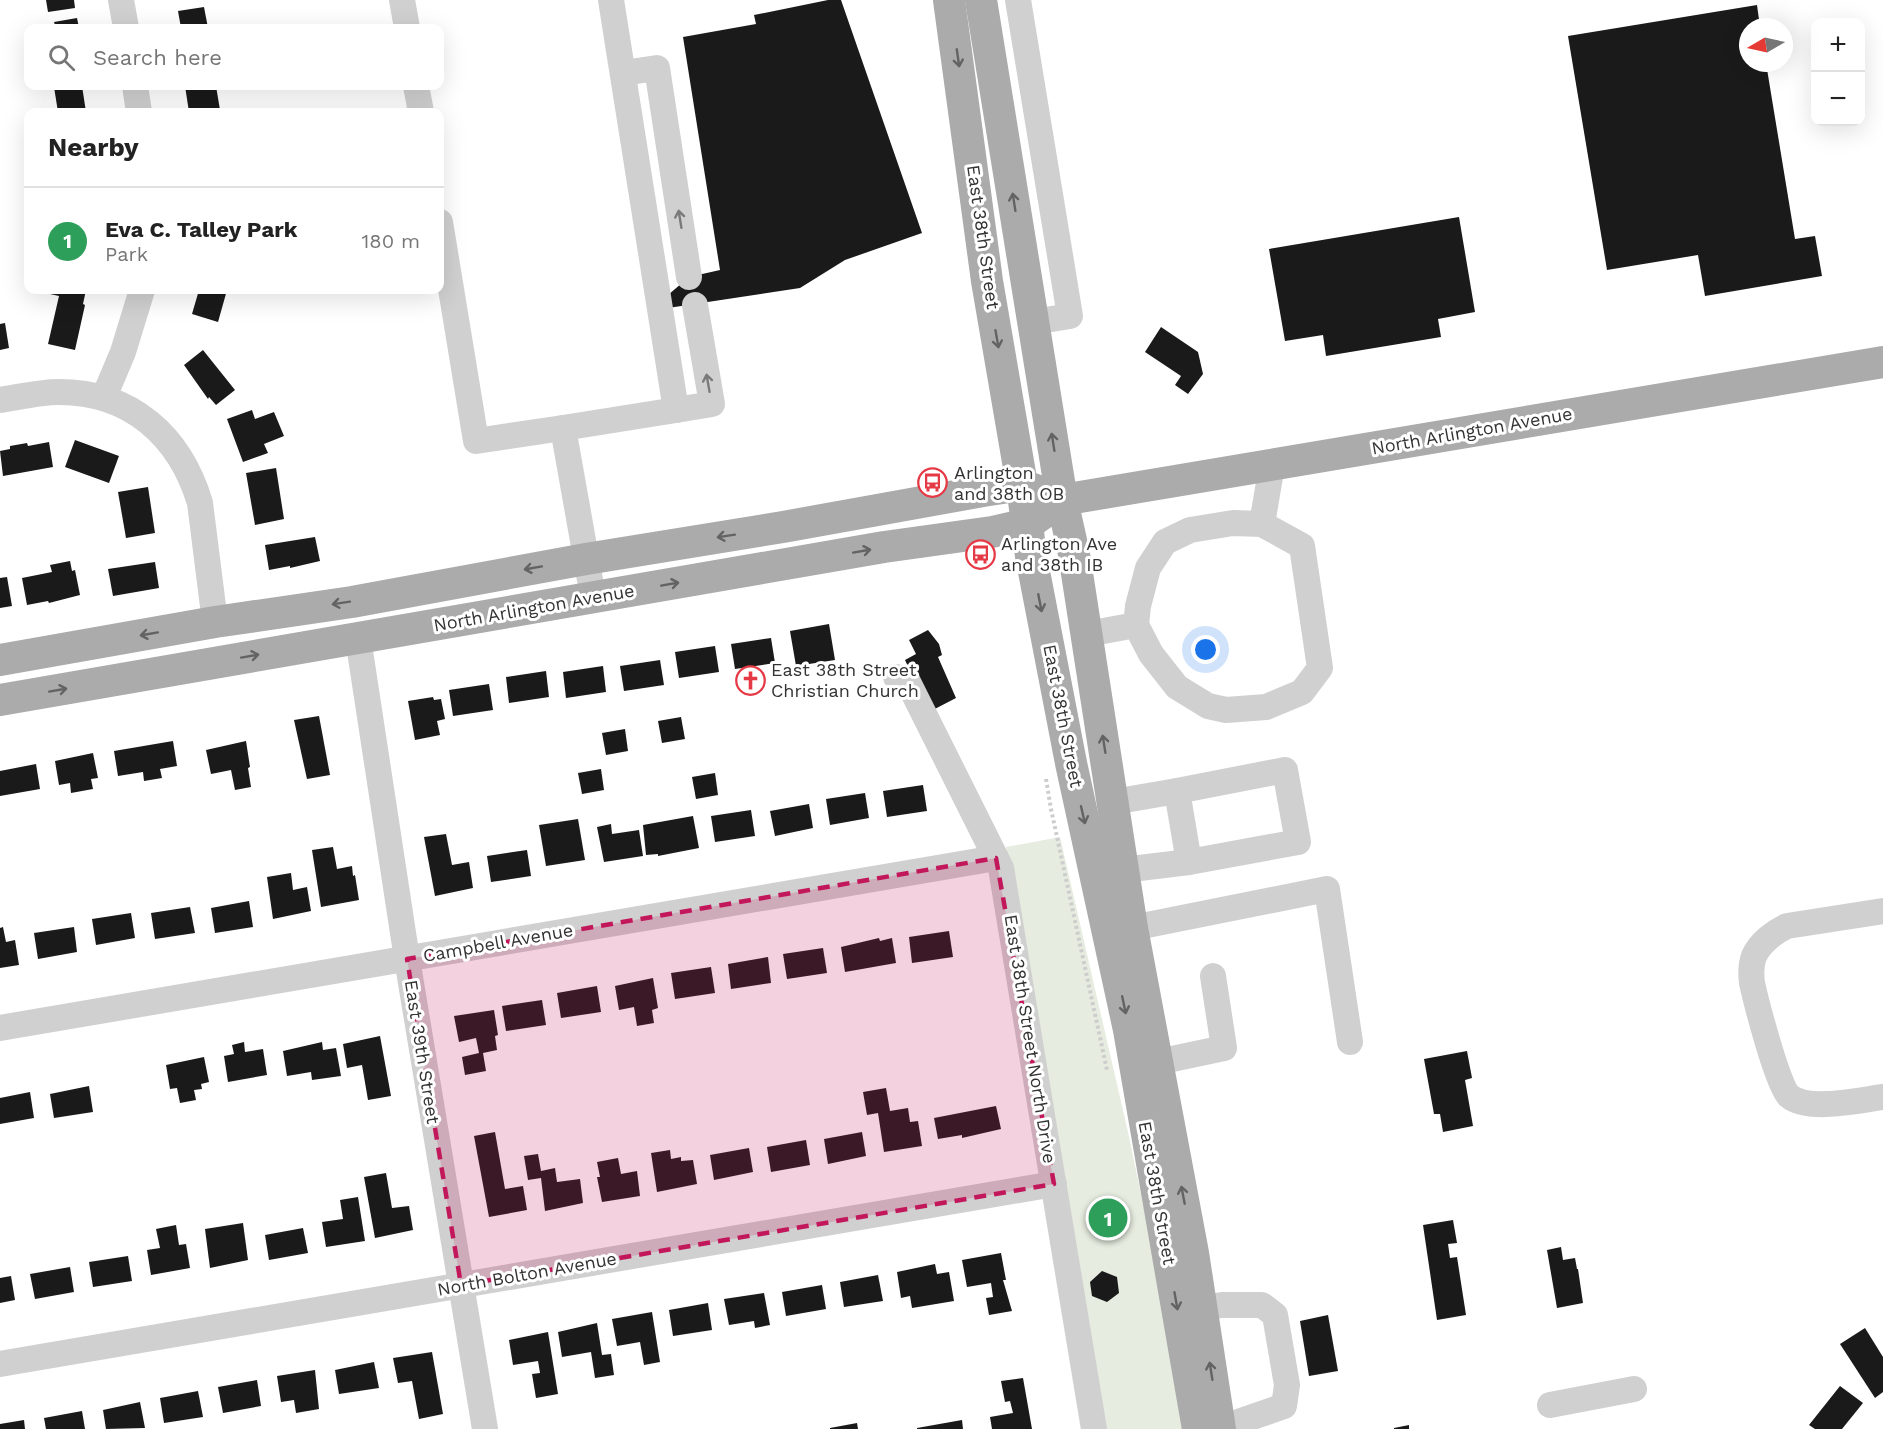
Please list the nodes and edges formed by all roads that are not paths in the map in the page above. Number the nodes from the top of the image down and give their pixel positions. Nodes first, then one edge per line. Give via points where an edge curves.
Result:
1 (121, 0) edge
2 (402, 0) edge
3 (611, 0) edge
4 (949, 0) edge
5 (1018, 0) edge
6 (988, 1) edge
7 (125, 24) edge
8 (406, 24) edge
9 (623, 74) junction
10 (136, 90) edge
11 (417, 90) edge
12 (139, 108) edge
13 (420, 108) edge
14 (1057, 234) junction
15 (1020, 241) junction
16 (444, 246) edge
17 (689, 277) dead end
18 (141, 294) edge
19 (695, 305) dead end
20 (1033, 322) junction
21 (1883, 362) edge
22 (104, 397) junction
23 (0, 400) edge
24 (676, 410) junction
25 (563, 428) junction
26 (1272, 465) junction
27 (1022, 485) junction
28 (1062, 500) junction
29 (1028, 524) junction
30 (1262, 524) junction
31 (586, 559) junction
32 (593, 597) junction
33 (215, 622) junction
34 (1136, 625) junction
35 (1087, 634) junction
36 (358, 638) junction
37 (0, 660) edge
38 (896, 676) dead end
39 (0, 700) edge
40 (1177, 791) junction
41 (1113, 802) junction
42 (996, 858) junction
43 (1189, 862) junction
44 (1123, 870) junction
45 (1883, 910) edge
46 (1132, 928) junction
47 (407, 959) junction
48 (1213, 976) dead end
49 (0, 1028) edge
50 (1350, 1042) dead end
51 (1158, 1062) junction
52 (1883, 1097) edge
53 (1054, 1185) junction
54 (461, 1285) junction
55 (1201, 1308) junction
56 (0, 1364) edge
57 (1634, 1389) dead end
58 (1550, 1405) dead end
59 (485, 1429) edge
60 (1094, 1429) edge
61 (1198, 1429) edge
62 (1220, 1429) edge
63 (1226, 1429) edge

1 - 7 street
2 - 8 street
3 - 9 street
4 -> 27 main road, East 38th Street via 987,281
5 - 14 street
15 -> 6 main road, East 38th Street
17 -> 9 street via 657,68
9 - 24 street
10 - 12 street
11 - 13 street
14 - 15 street
14 - 20 street via 1070,316
15 - 20 main road, East 38th Street
16 - 25 street via 476,441
18 - 22 street
24 -> 19 street via 712,404
28 -> 20 main road, East 38th Street
21 - 26 main road, North Arlington Avenue
22 - 23 street via 57,392
22 - 33 street via 131,409 169,441 194,483
24 - 25 street
25 - 31 street
26 - 28 main road, North Arlington Avenue
26 - 30 street
27 - 28 main road
27 - 29 main road, East 38th Street
27 -> 31 main road
28 - 29 main road, North Arlington Avenue
28 - 35 main road, East 38th Street
32 -> 29 main road, North Arlington Avenue
29 -> 61 main road, East 38th Street via 1071,763 1129,1030
30 - 34 street via 1233,523 1190,530 1165,542 1148,568
30 - 34 street via 1302,546 1320,668 1302,692 1266,707 1226,710 1208,706 1177,687 1151,654
31 - 32 street
31 -> 33 main road via 352,602
32 - 36 main road, North Arlington Avenue
33 -> 37 main road
34 - 35 street
41 -> 35 main road, East 38th Street
39 -> 36 main road, North Arlington Avenue
36 - 47 street, East 39th Street
38 - 42 street, East 38th Street North Drive via 908,682
40 - 41 street
40 - 43 street
40 - 43 street via 1285,770 1298,842
41 - 44 main road, East 38th Street
42 - 47 street, Campbell Avenue
42 - 53 street, East 38th Street North Drive via 1003,880
43 - 44 street
44 - 46 main road, East 38th Street
45 - 52 street via 1787,926 1773,933 1762,946 1754,956 1752,969 1762,1020 1788,1095 1810,1104
46 - 50 street via 1327,889
46 - 51 main road, East 38th Street
47 - 49 street, Campbell Avenue
47 - 54 street, East 39th Street
48 - 51 street via 1224,1048
55 -> 51 main road, East 38th Street
53 - 54 street, North Bolton Avenue
53 - 60 street, East 38th Street North Drive
54 - 56 street, North Bolton Avenue
54 - 59 street, East 39th Street
62 -> 55 main road, East 38th Street
55 - 63 street via 1262,1305 1275,1315 1287,1385 1284,1406
57 - 58 street

